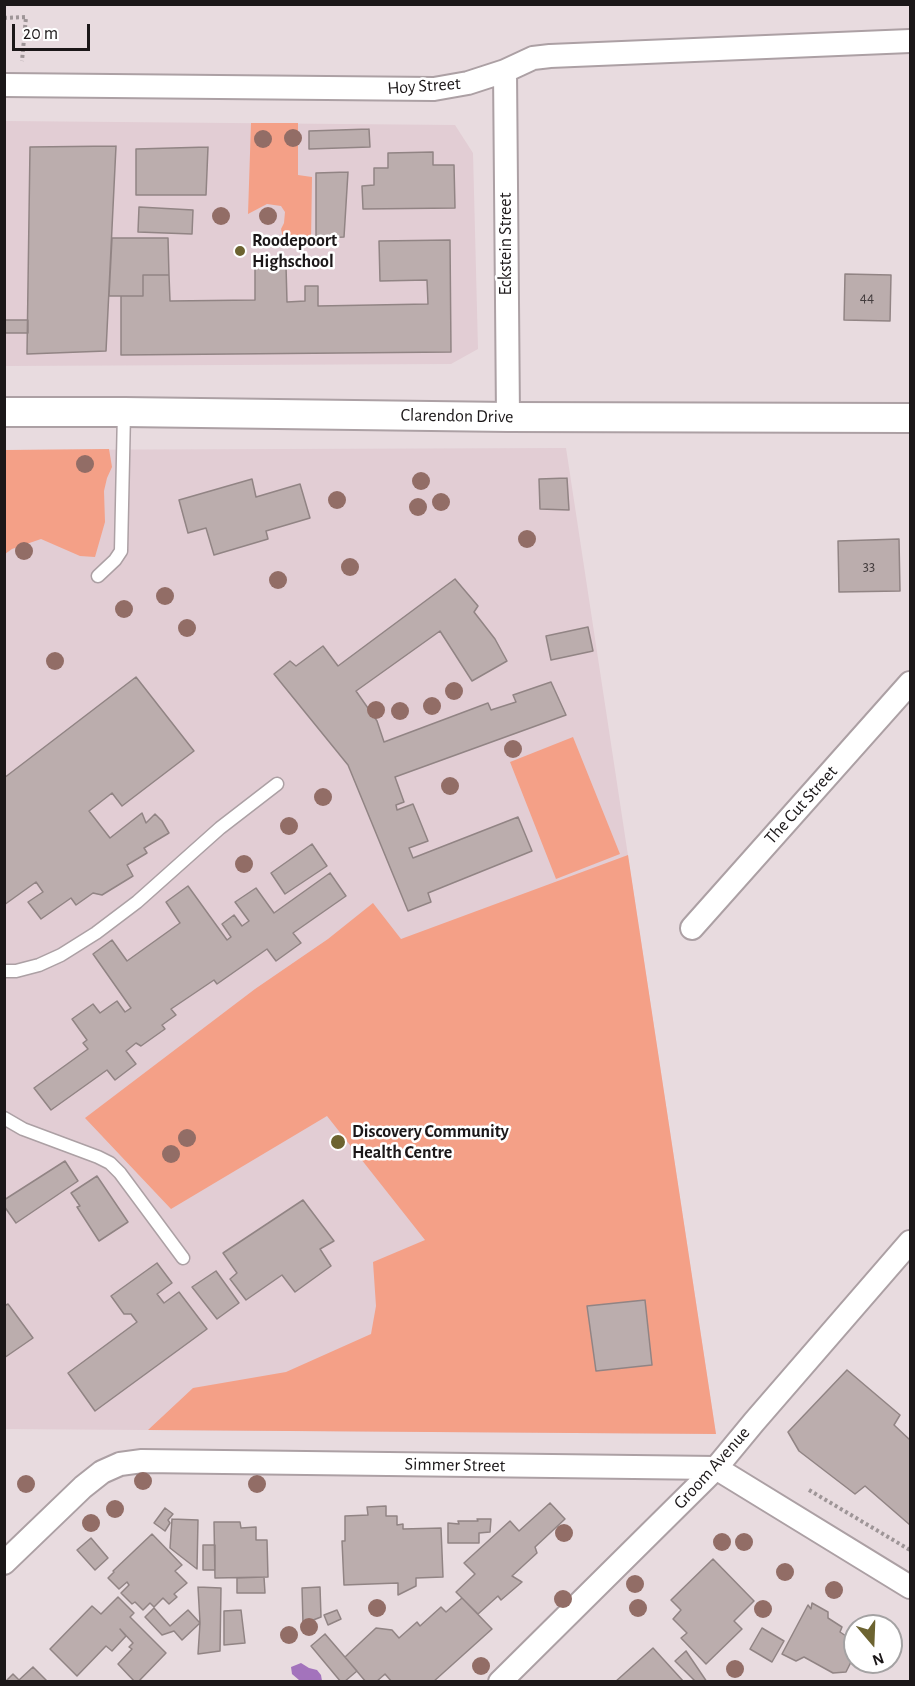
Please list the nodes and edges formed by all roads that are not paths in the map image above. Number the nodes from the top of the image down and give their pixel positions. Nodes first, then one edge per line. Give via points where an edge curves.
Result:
1 (910, 41) edge
2 (505, 71) junction
3 (4, 85) edge
4 (4, 412) edge
5 (123, 412) junction
6 (508, 417) junction
7 (910, 417) edge
8 (98, 576) dead end
9 (910, 683) edge
10 (277, 784) dead end
11 (692, 928) dead end
12 (4, 971) edge
13 (4, 1118) edge
14 (910, 1242) edge
15 (183, 1258) dead end
16 (716, 1468) junction
17 (4, 1563) edge
18 (910, 1587) edge
19 (500, 1682) edge

1 - 2 street, Hoy Street via 550,56 533,58
2 - 3 street, Hoy Street via 434,89
2 - 6 street, Eckstein Street
4 - 5 street, Clarendon Drive
5 - 6 street, Clarendon Drive
5 - 8 lane via 126,554
6 - 7 street, Clarendon Drive
9 - 11 street, The Cut Street
10 - 12 lane via 96,933 39,965
13 - 15 lane via 110,1163
14 - 16 street, Groom Avenue
16 - 17 street, Simmer Street via 142,1461 102,1472
16 - 18 street
16 - 19 street, Groom Avenue

